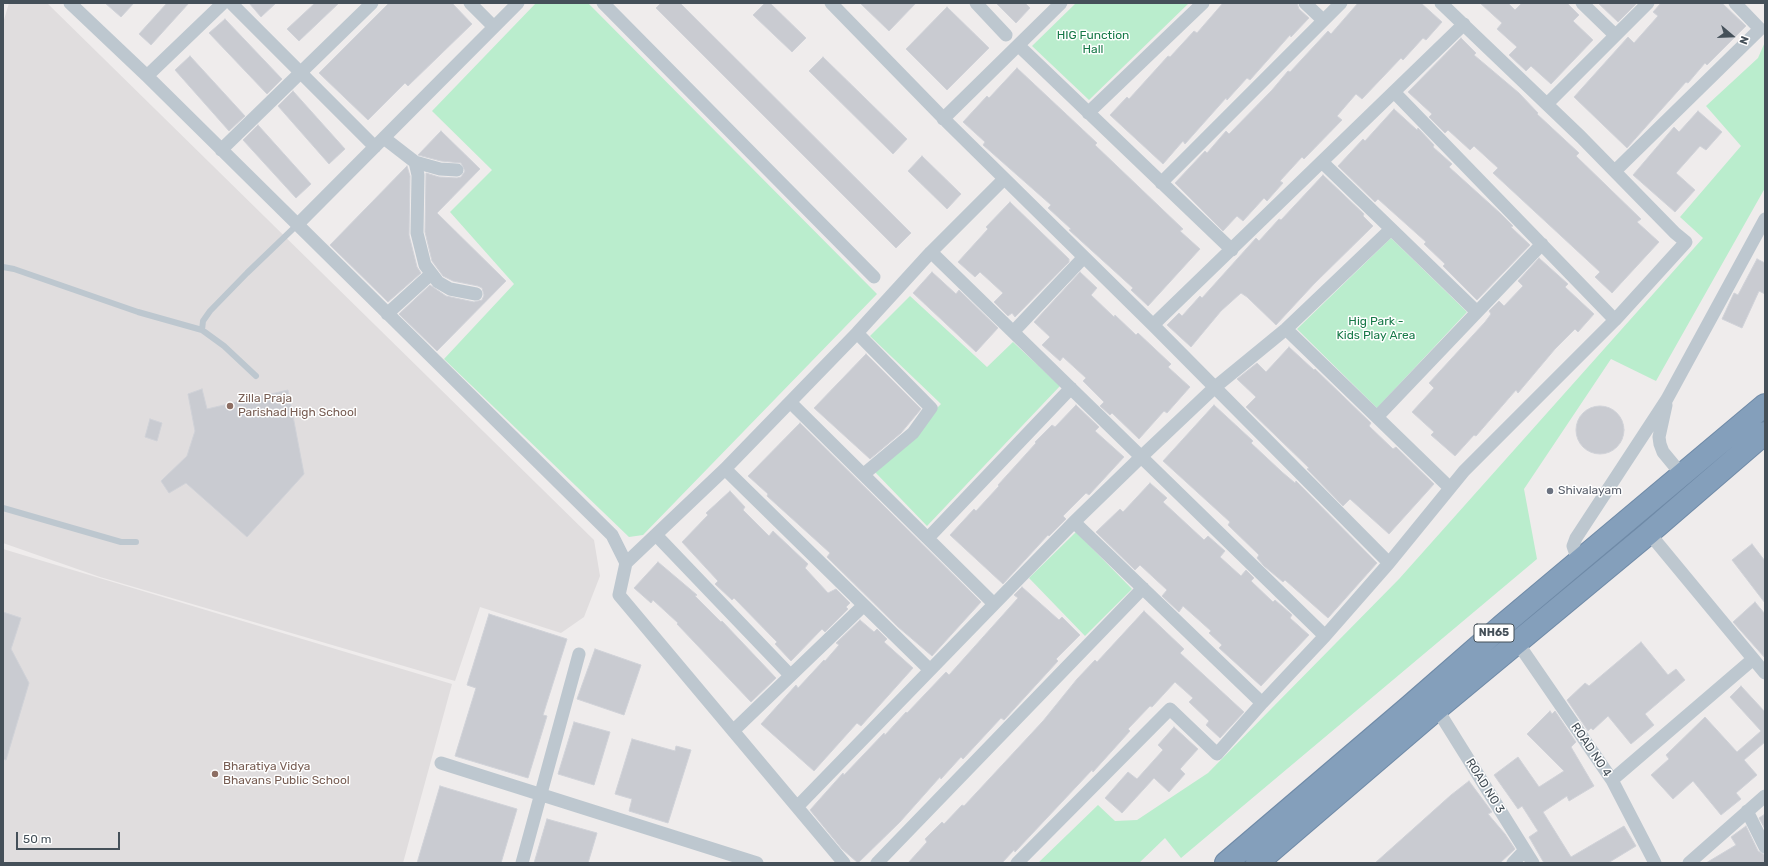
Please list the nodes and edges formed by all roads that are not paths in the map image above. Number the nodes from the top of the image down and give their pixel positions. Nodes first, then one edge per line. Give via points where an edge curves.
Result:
1 (70, 3) edge
2 (223, 3) edge
3 (231, 3) edge
4 (372, 3) edge
5 (470, 3) edge
6 (518, 3) edge
7 (603, 3) edge
8 (831, 3) edge
9 (976, 3) edge
10 (1061, 3) edge
11 (1203, 3) edge
12 (1305, 3) edge
13 (1341, 3) edge
14 (1441, 3) edge
15 (1582, 3) edge
16 (1648, 3) edge
17 (1735, 3) edge
18 (1323, 20) junction
19 (1464, 24) junction
20 (494, 27) junction
21 (1006, 35) dead end
22 (1615, 35) junction
23 (1019, 46) junction
24 (302, 72) junction
25 (147, 76) junction
26 (1394, 92) junction
27 (1547, 104) junction
28 (1088, 113) junction
29 (943, 119) junction
30 (380, 142) junction
31 (221, 150) junction
32 (415, 162) junction
33 (1322, 162) junction
34 (457, 170) dead end
35 (1615, 171) junction
36 (1004, 179) junction
37 (1161, 183) junction
38 (1765, 219) edge
39 (298, 224) junction
40 (1391, 229) junction
41 (1542, 244) junction
42 (1232, 250) junction
43 (931, 252) junction
44 (1084, 257) junction
45 (3, 267) edge
46 (431, 274) junction
47 (874, 277) dead end
48 (476, 294) dead end
49 (1477, 312) junction
50 (387, 314) junction
51 (1615, 320) junction
52 (1153, 325) junction
53 (1286, 329) junction
54 (202, 330) junction
55 (857, 332) junction
56 (1014, 332) junction
57 (256, 376) dead end
58 (1071, 388) junction
59 (1214, 388) junction
60 (1667, 399) junction
61 (790, 402) junction
62 (1765, 405) edge
63 (1377, 417) junction
64 (1765, 433) edge
65 (1141, 457) junction
66 (725, 469) junction
67 (864, 474) junction
68 (1682, 475) junction
69 (1450, 488) junction
70 (3, 508) edge
71 (1074, 522) junction
72 (1649, 533) junction
73 (656, 535) junction
74 (928, 538) junction
75 (136, 542) dead end
76 (1578, 561) junction
77 (626, 563) junction
78 (1389, 563) junction
79 (1142, 588) junction
80 (994, 604) junction
81 (863, 606) junction
82 (1325, 636) junction
83 (1517, 642) junction
84 (579, 654) dead end
85 (1761, 667) edge
86 (930, 670) junction
87 (790, 675) junction
88 (1262, 703) junction
89 (1437, 710) junction
90 (733, 731) junction
91 (441, 763) dead end
92 (1612, 780) junction
93 (540, 794) junction
94 (1765, 796) edge
95 (797, 807) junction
96 (1306, 807) junction
97 (1747, 811) junction
98 (1279, 830) junction
99 (1765, 847) edge
100 (1525, 850) junction
101 (522, 863) edge
102 (757, 863) edge
103 (844, 863) edge
104 (877, 863) edge
105 (1017, 863) edge
106 (1226, 863) edge
107 (1257, 863) edge
108 (1513, 863) edge
109 (1533, 863) edge
110 (1655, 863) edge
111 (1688, 863) edge

1 - 25 street
2 - 25 street
3 - 24 street
4 - 24 street
5 - 20 street
6 - 20 street
7 - 47 street
8 - 29 street
9 - 21 street
10 - 23 street
11 - 28 street
12 - 18 street
13 - 18 street
14 - 19 street
15 - 22 street
16 - 22 street
17 - 35 street via 1760,29
18 - 37 street
19 - 26 street
19 - 27 street
20 - 30 street
22 - 27 street
23 - 28 street
23 - 29 street
24 - 30 street
24 - 31 street
25 - 31 street
26 - 33 street
26 - 41 street
27 - 35 street
28 - 37 street
29 - 36 street
30 - 32 street
30 - 39 street
31 - 39 street
32 - 34 street via 440,169
32 - 46 street via 418,175 417,233 425,265
33 - 40 street
33 - 42 street
35 - 51 street via 1686,242
36 - 43 street
36 - 44 street
37 - 42 street
38 - 60 street
39 - 50 street
39 - 54 lane via 210,311 203,321
40 - 49 street
40 - 53 street
41 - 49 street
41 - 51 street
42 - 52 street
43 - 55 street
43 - 56 street
44 - 52 street
44 - 56 street
45 - 54 lane via 138,312
46 - 48 street via 450,289
46 - 50 street
49 - 63 street
50 - 77 street via 612,535
51 - 69 street
52 - 59 street
53 - 59 street
53 - 63 street
54 - 57 lane via 224,346
55 - 61 street
55 - 67 street via 931,408 913,433
56 - 58 street
58 - 65 street
58 - 74 street
59 - 65 street
59 - 78 street
60 - 68 street via 1660,444 1663,452
60 - 76 street via 1576,538 1573,546
61 - 66 street
61 - 67 street
62 - 68 highway, NH65
63 - 69 street
64 - 72 highway, NH65
65 - 71 street
65 - 82 street
66 - 73 street
66 - 81 street
67 - 74 street
68 - 76 highway, NH65
69 - 78 street
70 - 75 lane via 121,542
71 - 79 street
71 - 80 street
72 - 83 highway, NH65
72 - 85 street
73 - 77 street
73 - 87 street
74 - 80 street
76 - 96 highway, NH65
77 - 90 street via 619,595
78 - 82 street
79 - 88 street
79 - 104 street
80 - 86 street
81 - 86 street
81 - 87 street
82 - 88 street
83 - 89 highway, NH65
83 - 92 street, ROAD NO 4
84 - 93 street
85 - 92 street
86 - 95 street
87 - 90 street
88 - 105 street via 1217,754 1170,709
89 - 96 highway, NH65
89 - 100 street, ROAD NO 3
90 - 95 street
91 - 93 street
92 - 110 street, ROAD NO 4
93 - 101 street
93 - 102 street
94 - 97 street
95 - 103 street
96 - 98 highway, NH65
97 - 99 street
97 - 111 street
98 - 106 highway, NH65
98 - 107 highway, NH65
100 - 108 street
100 - 109 street, ROAD NO 3

